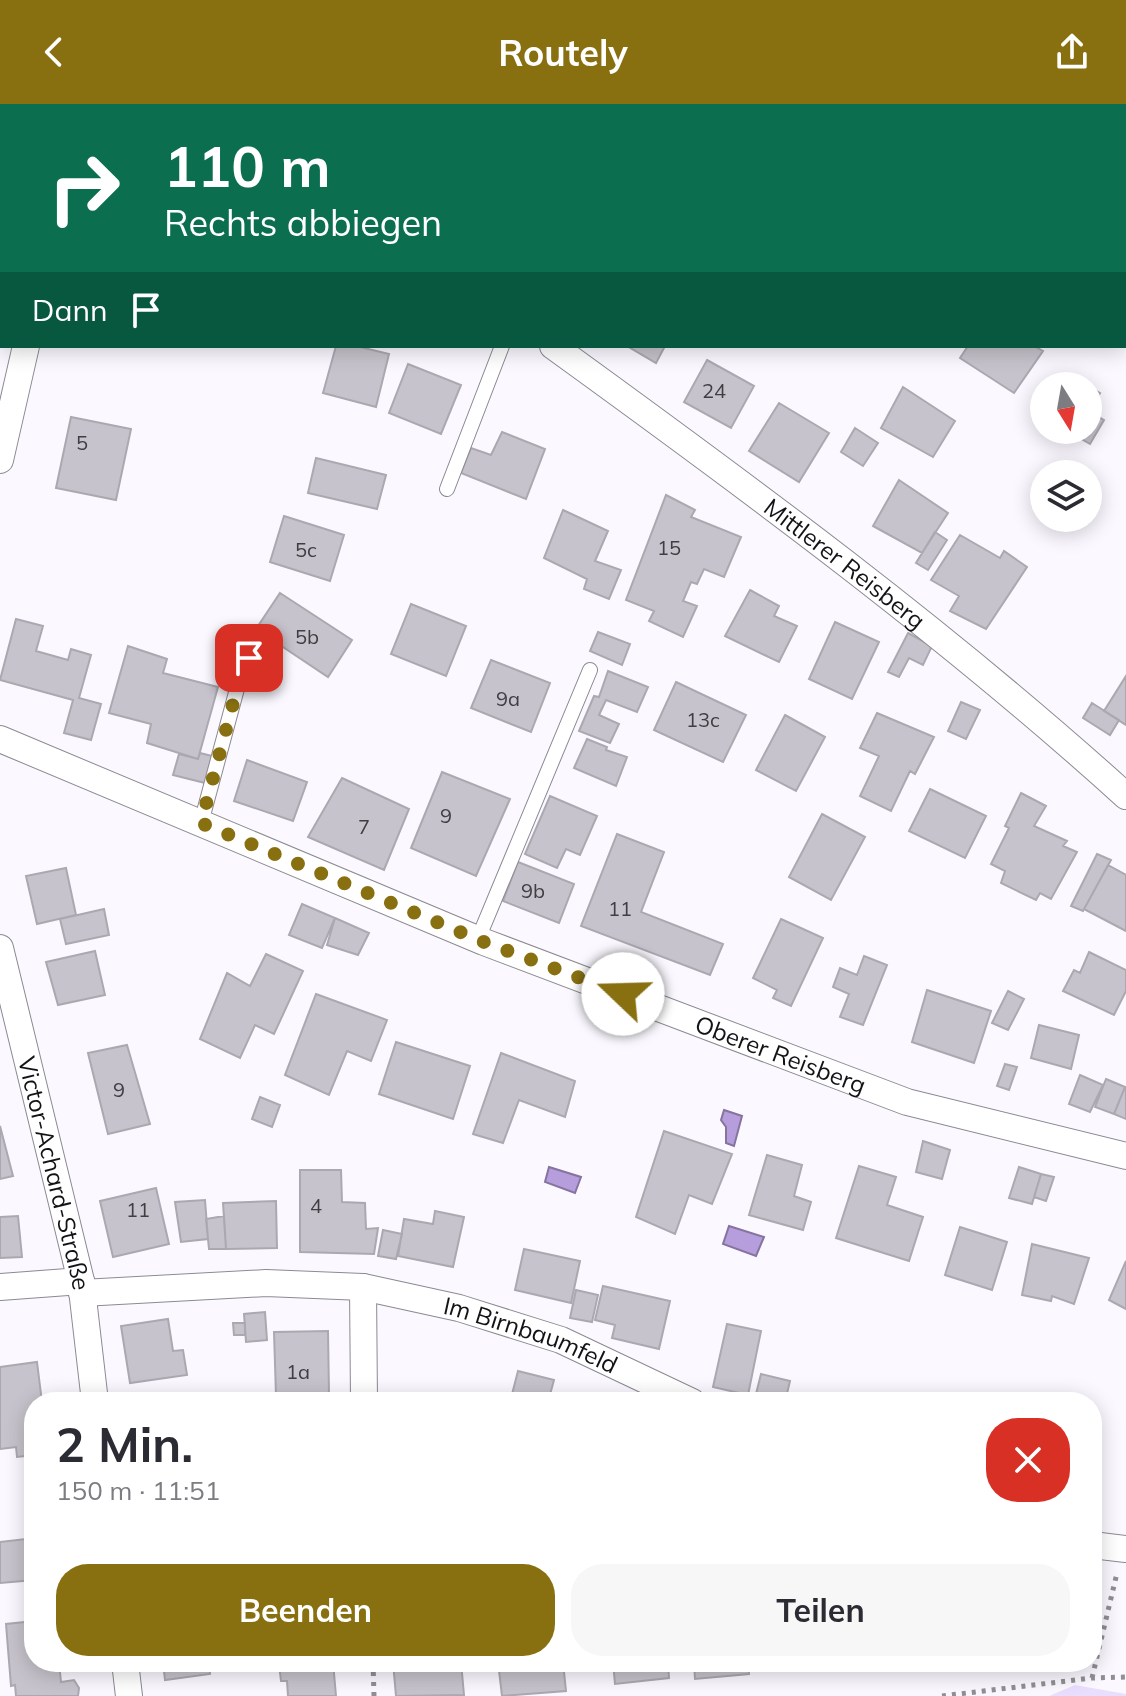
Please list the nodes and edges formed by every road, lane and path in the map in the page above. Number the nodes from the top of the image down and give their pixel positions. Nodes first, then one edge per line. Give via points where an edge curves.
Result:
1 (25, 348) edge
2 (501, 348) edge
3 (556, 348) edge
4 (4, 425) edge
5 (0, 460) edge
6 (447, 489) dead end
7 (249, 658) dead end
8 (590, 670) dead end
9 (0, 739) edge
10 (1126, 796) edge
11 (201, 823) junction
12 (478, 939) junction
13 (0, 948) edge
14 (1126, 1156) edge
15 (0, 1287) edge
16 (81, 1287) junction
17 (363, 1287) junction
18 (94, 1392) edge
19 (364, 1392) edge
20 (671, 1392) edge
21 (1102, 1546) edge
22 (1123, 1548) edge
23 (1102, 1638) edge
24 (126, 1672) edge
25 (373, 1672) edge
26 (1094, 1672) edge
27 (1126, 1677) edge
28 (1092, 1678) junction
29 (129, 1696) edge
30 (374, 1696) edge
31 (942, 1696) edge

1 - 4 street
2 - 6 lane
3 - 10 street, Mittlerer Reisberg via 756,493 1055,731
4 - 5 street
7 - 11 lane
8 - 12 lane
9 - 11 street, Oberer Reisberg
11 - 12 street, Oberer Reisberg
12 - 14 street, Oberer Reisberg via 907,1102
13 - 16 street, Victor-Achard-Straße
15 - 16 street, Im Birnbaumfeld
16 - 17 street, Im Birnbaumfeld
16 - 18 street, Victor-Achard-Straße
17 - 19 street
17 - 20 street, Im Birnbaumfeld via 459,1308 561,1340
21 - 22 street
22 - 23 path
24 - 29 street
25 - 30 path
26 - 28 path
27 - 28 path
28 - 31 path

